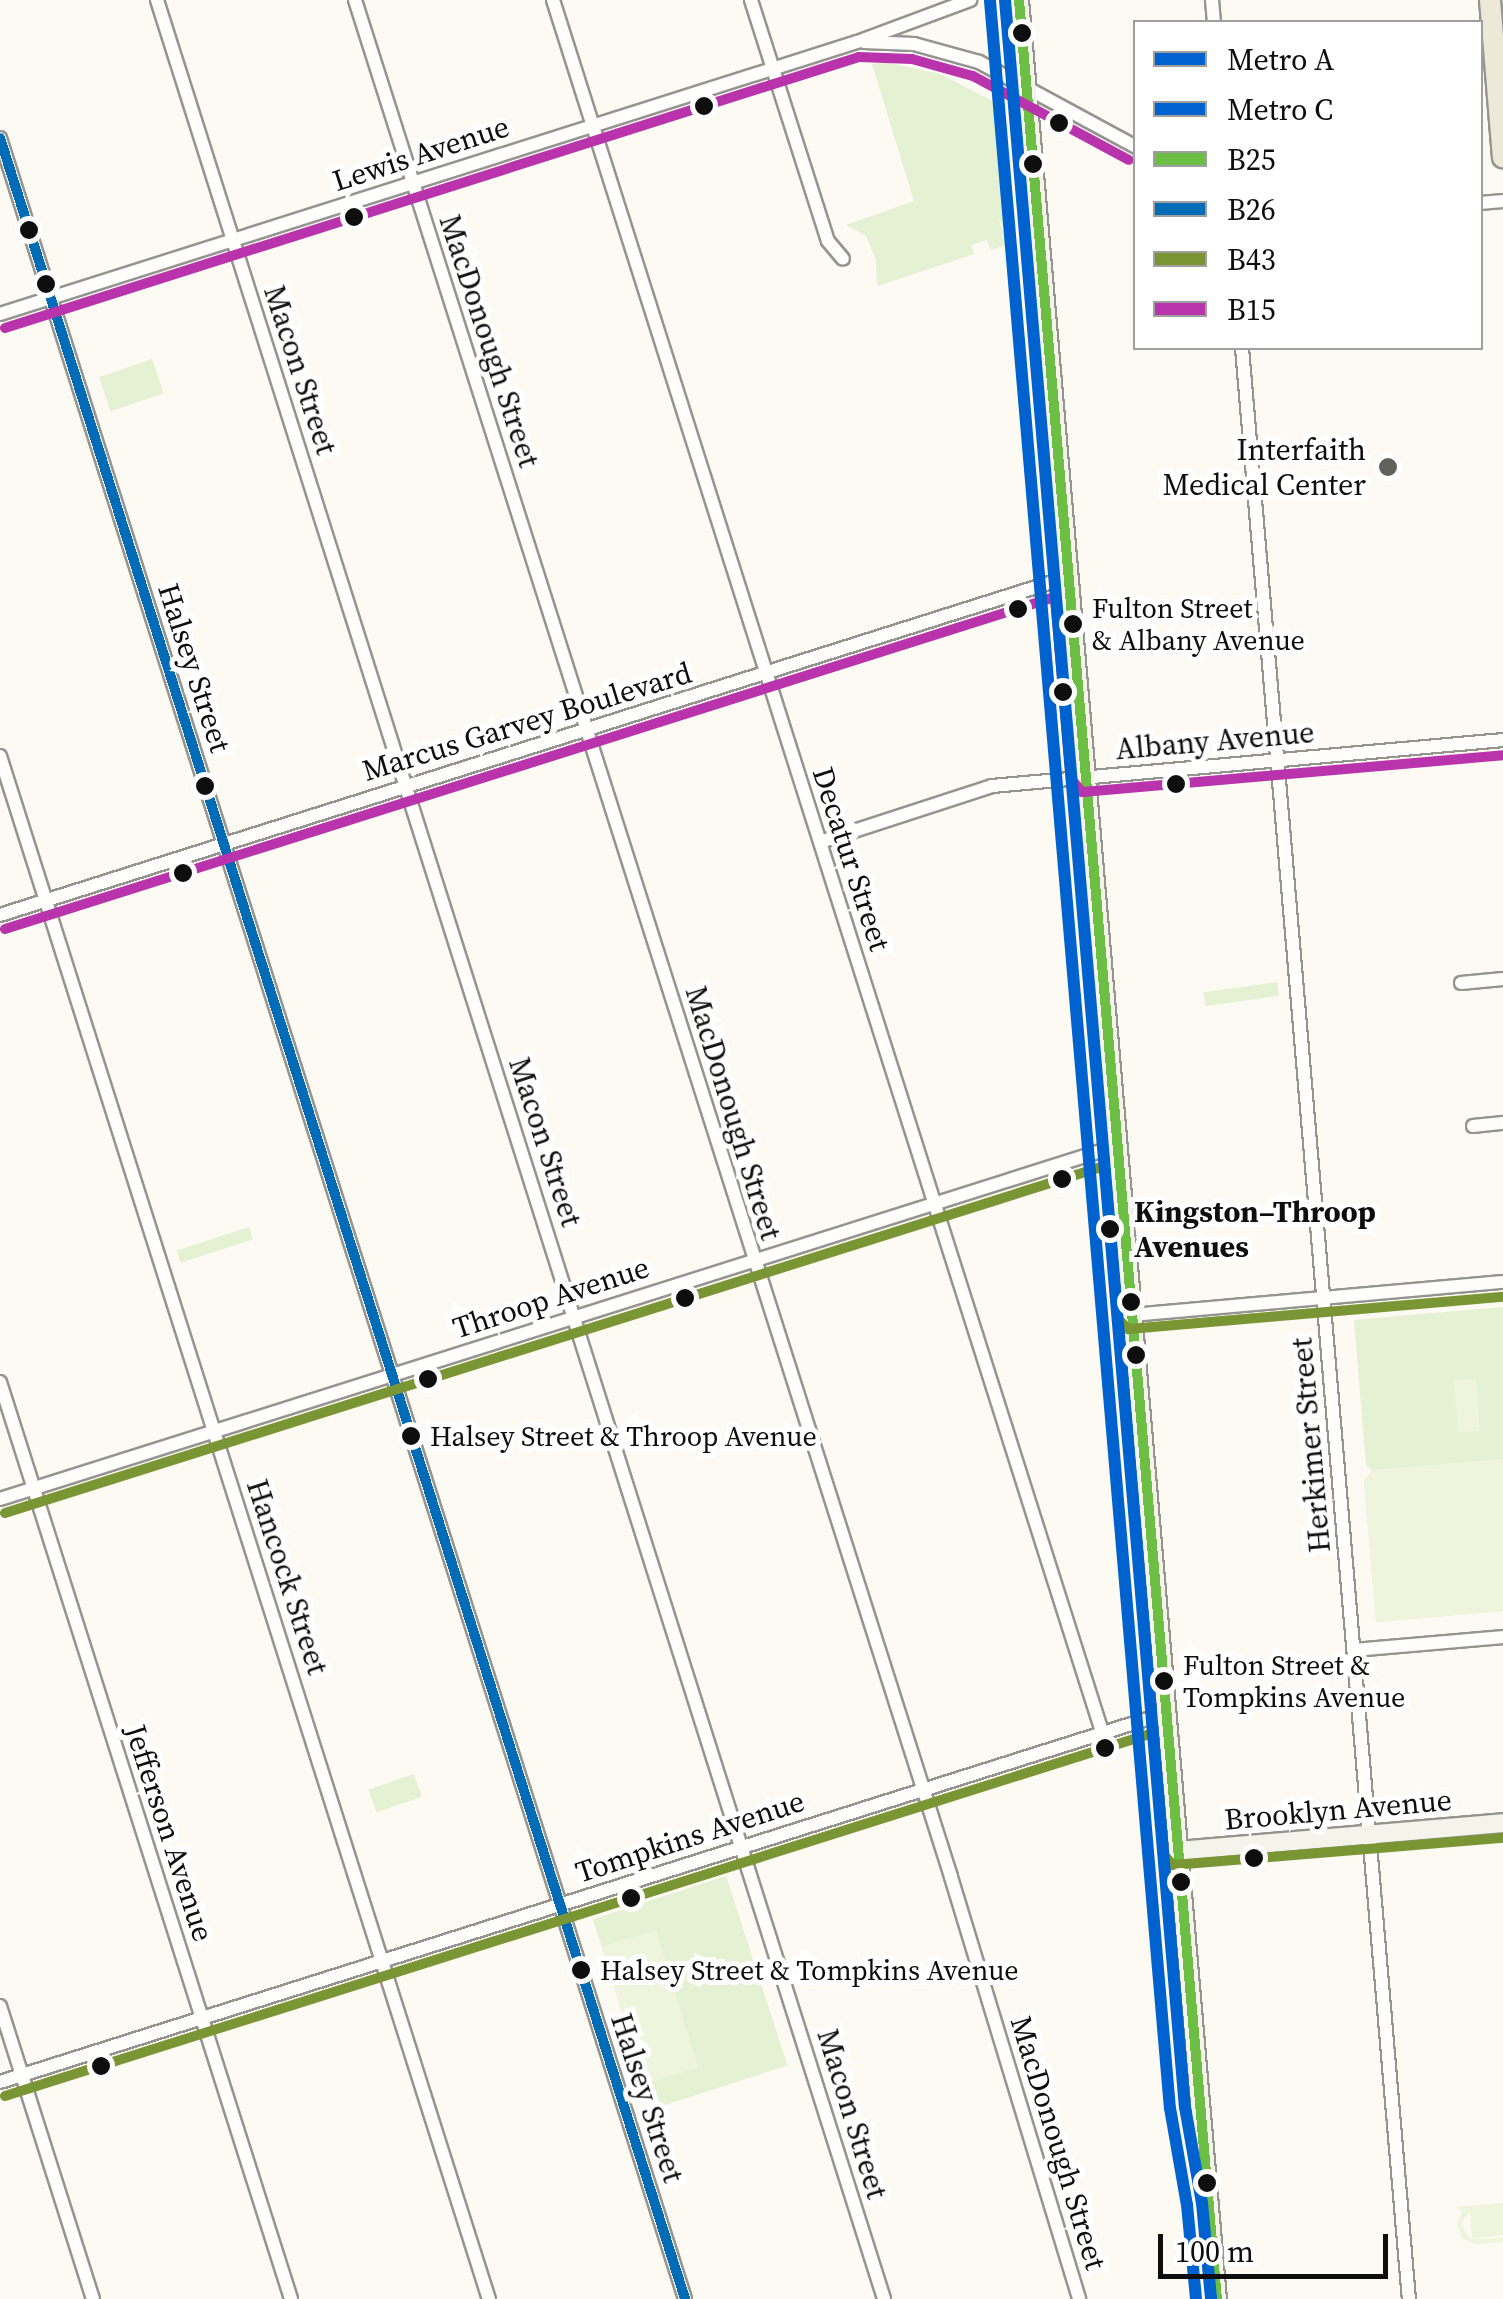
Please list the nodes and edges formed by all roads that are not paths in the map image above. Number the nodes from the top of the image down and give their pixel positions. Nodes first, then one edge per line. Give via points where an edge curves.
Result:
1 (156, 0) edge
2 (355, 0) edge
3 (553, 0) edge
4 (751, 0) edge
5 (970, 0) edge
6 (1019, 0) edge
7 (1490, 0) edge
8 (950, 3) edge
9 (856, 42) junction
10 (772, 68) junction
11 (1026, 87) junction
12 (592, 126) junction
13 (0, 138) edge
14 (1133, 145) edge
15 (1503, 157) edge
16 (413, 183) junction
17 (233, 240) junction
18 (842, 259) dead end
19 (50, 298) junction
20 (0, 314) edge
21 (1242, 350) edge
22 (1068, 577) junction
23 (766, 674) junction
24 (586, 728) junction
25 (1503, 740) edge
26 (0, 756) edge
27 (1278, 762) junction
28 (1086, 778) junction
29 (405, 786) junction
30 (820, 842) junction
31 (224, 845) junction
32 (46, 900) junction
33 (0, 915) edge
34 (1503, 979) edge
35 (1461, 983) dead end
36 (1503, 1123) edge
37 (1473, 1126) dead end
38 (1117, 1146) junction
39 (934, 1204) junction
40 (754, 1260) junction
41 (1503, 1282) edge
42 (1324, 1298) junction
43 (1132, 1315) junction
44 (574, 1318) junction
45 (392, 1375) junction
46 (0, 1382) edge
47 (214, 1432) junction
48 (34, 1488) junction
49 (0, 1499) edge
50 (1503, 1638) edge
51 (1354, 1650) junction
52 (1166, 1713) junction
53 (1102, 1732) junction
54 (922, 1788) junction
55 (1503, 1823) edge
56 (1370, 1835) junction
57 (741, 1847) junction
58 (1178, 1851) junction
59 (560, 1904) junction
60 (382, 1961) junction
61 (0, 2006) edge
62 (202, 2018) junction
63 (22, 2075) junction
64 (0, 2082) edge
65 (93, 2299) edge
66 (291, 2299) edge
67 (489, 2299) edge
68 (685, 2299) edge
69 (884, 2299) edge
70 (1079, 2299) edge
71 (1217, 2299) edge
72 (1409, 2299) edge

1 - 17 street, Macon Street
2 - 16 street, MacDonough Street
3 - 12 street, Decatur Street
4 - 10 street
5 - 8 street, Lewis Avenue
6 - 11 main road
7 - 15 main road
8 - 9 street, Lewis Avenue
9 - 10 street, Lewis Avenue
9 - 11 street, Lewis Avenue via 947,51
10 - 12 street, Lewis Avenue
10 - 18 street via 828,241
11 - 14 street, Lewis Avenue
11 - 22 main road
12 - 16 street, Lewis Avenue
12 - 23 street, Decatur Street
13 - 19 street, Halsey Street
16 - 17 street, Lewis Avenue
16 - 24 street, MacDonough Street
17 - 19 street, Lewis Avenue
17 - 29 street, Macon Street
19 - 20 street, Lewis Avenue
19 - 31 street, Halsey Street
21 - 27 street, Herkimer Street
22 - 23 street, Marcus Garvey Boulevard
22 - 28 main road
23 - 24 street, Marcus Garvey Boulevard
23 - 30 street, Decatur Street
24 - 29 street, Marcus Garvey Boulevard
24 - 40 street, MacDonough Street
25 - 27 street, Albany Avenue
26 - 32 street, Hancock Street
27 - 28 street, Albany Avenue
27 - 42 street, Herkimer Street
28 - 30 street, Albany Avenue via 992,786
28 - 38 main road
29 - 31 street, Marcus Garvey Boulevard
29 - 44 street, Macon Street
30 - 39 street, Decatur Street
31 - 32 street, Marcus Garvey Boulevard
31 - 45 street, Halsey Street
32 - 33 street, Marcus Garvey Boulevard
32 - 47 street, Hancock Street
34 - 35 street
36 - 37 street
38 - 39 street, Throop Avenue
38 - 43 main road
39 - 40 street, Throop Avenue
39 - 53 street, Decatur Street
40 - 44 street, Throop Avenue
40 - 54 street, MacDonough Street
41 - 42 street
42 - 43 street
42 - 51 street, Herkimer Street
43 - 52 main road
44 - 45 street, Throop Avenue
44 - 57 street, Macon Street
45 - 47 street, Throop Avenue
45 - 59 street, Halsey Street
46 - 48 street, Jefferson Avenue
47 - 48 street, Throop Avenue
47 - 60 street, Hancock Street
48 - 49 street, Throop Avenue
48 - 62 street, Jefferson Avenue
50 - 51 street
51 - 56 street, Herkimer Street
52 - 53 street, Tompkins Avenue
52 - 58 main road
53 - 54 street, Tompkins Avenue
54 - 57 street, Tompkins Avenue
54 - 70 street, MacDonough Street
55 - 56 main road, Brooklyn Avenue
56 - 58 main road, Brooklyn Avenue
56 - 72 street, Herkimer Street
57 - 59 street, Tompkins Avenue
57 - 69 street, Macon Street
58 - 71 main road
59 - 60 street, Tompkins Avenue
59 - 68 street, Halsey Street
60 - 62 street, Tompkins Avenue
60 - 67 street, Hancock Street
61 - 63 street
62 - 63 street, Tompkins Avenue
62 - 66 street, Jefferson Avenue
63 - 64 street, Tompkins Avenue
63 - 65 street

